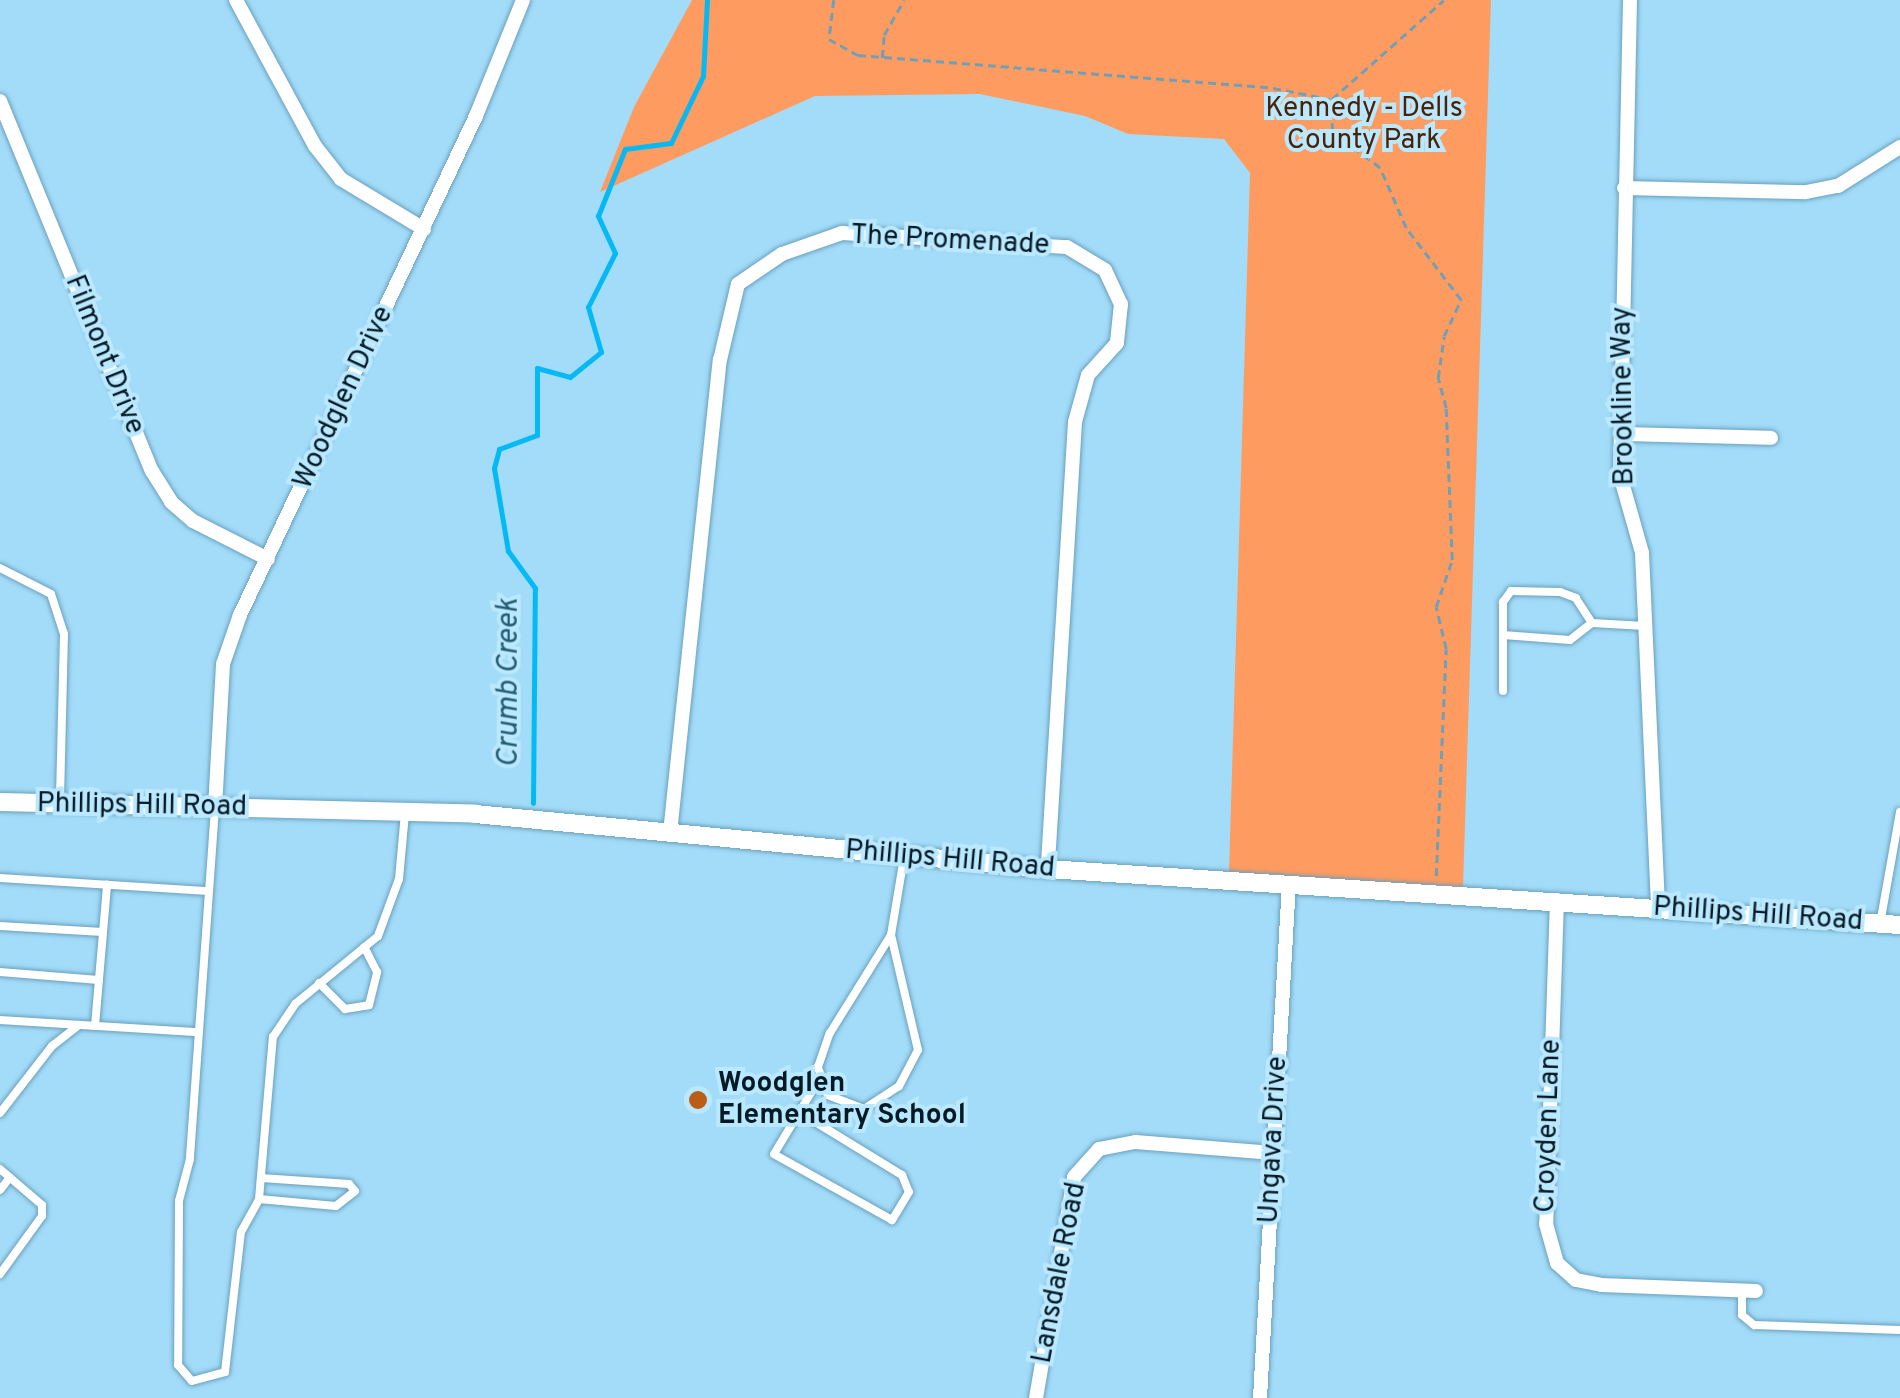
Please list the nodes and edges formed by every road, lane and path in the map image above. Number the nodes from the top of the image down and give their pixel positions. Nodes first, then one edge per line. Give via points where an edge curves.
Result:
1 (236, 0) edge
2 (523, 0) edge
3 (834, 0) edge
4 (904, 0) edge
5 (1444, 0) edge
6 (1630, 0) edge
7 (882, 60) junction
8 (1332, 99) junction
9 (0, 101) edge
10 (1900, 147) edge
11 (1624, 188) junction
12 (424, 229) junction
13 (1622, 434) junction
14 (1771, 438) dead end
15 (268, 558) junction
16 (0, 568) edge
17 (1592, 623) junction
18 (1646, 626) junction
19 (1503, 635) junction
20 (1503, 691) dead end
21 (0, 802) edge
22 (60, 805) junction
23 (215, 808) junction
24 (405, 810) junction
25 (1900, 812) edge
26 (670, 832) junction
27 (904, 857) junction
28 (1048, 869) junction
29 (0, 878) edge
30 (1288, 883) junction
31 (106, 885) junction
32 (209, 891) junction
33 (1436, 892) junction
34 (1557, 900) junction
35 (1658, 909) junction
36 (1880, 924) junction
37 (1900, 925) edge
38 (0, 926) edge
39 (103, 932) junction
40 (891, 935) junction
41 (364, 947) junction
42 (0, 972) edge
43 (99, 980) junction
44 (319, 983) junction
45 (0, 1020) edge
46 (79, 1025) junction
47 (95, 1026) junction
48 (199, 1032) junction
49 (818, 1081) junction
50 (799, 1112) junction
51 (0, 1113) edge
52 (1273, 1153) junction
53 (0, 1169) edge
54 (10, 1177) junction
55 (261, 1178) junction
56 (0, 1190) edge
57 (259, 1198) junction
58 (0, 1274) edge
59 (1749, 1291) joint
60 (1900, 1330) edge
61 (1036, 1398) edge
62 (1260, 1398) edge

1 - 12 street via 314,146 341,179
2 - 12 street, Woodglen Drive
3 - 7 path via 829,38
4 - 7 path via 884,34
5 - 8 path
6 - 11 street, Brookline Way
7 - 8 path via 1272,88
8 - 33 path via 1332,131 1380,168 1406,228 1460,300 1444,336 1438,378 1446,408 1452,560 1436,608 1446,649
9 - 15 street, Filmont Drive via 152,470 171,502 193,520
10 - 11 street via 1838,186 1806,192
11 - 13 street, Brookline Way
12 - 15 street, Woodglen Drive
13 - 14 street
13 - 18 street, Brookline Way via 1620,475 1642,554
15 - 23 street, Woodglen Drive via 223,664
16 - 22 lane via 51,594 64,634
17 - 18 lane
17 - 19 lane via 1570,640
17 - 19 lane via 1576,598 1511,592 1503,602
18 - 35 street, Brookline Way
19 - 20 lane
21 - 22 street, Phillips Hill Road
22 - 23 street, Phillips Hill Road
23 - 24 street, Phillips Hill Road
23 - 32 lane
24 - 26 street, Phillips Hill Road
24 - 41 lane via 400,879 378,936
25 - 36 lane
26 - 27 street, Phillips Hill Road
26 - 28 street, The Promenade via 720,360 738,284 782,254 842,233 1067,248 1105,270 1121,304 1117,343 1088,376 1074,422
27 - 28 street, Phillips Hill Road
27 - 40 lane
28 - 30 street, Phillips Hill Road
29 - 31 lane
30 - 33 street, Phillips Hill Road
30 - 52 street, Ungava Drive
31 - 32 lane
31 - 39 lane
32 - 48 lane
33 - 34 street, Phillips Hill Road
34 - 35 street, Phillips Hill Road
34 - 59 street, Croyden Lane via 1546,1224 1557,1263 1576,1280 1602,1284
35 - 36 street, Phillips Hill Road
36 - 37 street, Phillips Hill Road
38 - 39 lane
39 - 43 lane
40 - 49 lane via 830,1033
40 - 49 lane via 918,1050 911,1065 886,1100 864,1109 828,1095
41 - 44 lane
41 - 44 lane via 377,972 369,1005 345,1009
42 - 43 lane
43 - 47 lane
44 - 55 lane via 294,1004 273,1036
45 - 46 lane
46 - 47 lane
46 - 51 lane via 52,1046
47 - 48 lane
48 - 57 lane via 190,1159 180,1201 178,1365 192,1381 224,1372 241,1232
49 - 50 lane
50 - 50 lane via 774,1154 892,1220 909,1192 902,1175
52 - 61 street, Lansdale Road via 1136,1142 1100,1148 1074,1176
52 - 62 street, Ungava Drive
53 - 54 lane
54 - 56 lane
54 - 58 lane via 42,1206 42,1216
55 - 57 lane
55 - 57 lane via 349,1184 355,1191 336,1206
59 - 60 lane via 1742,1315 1754,1325

